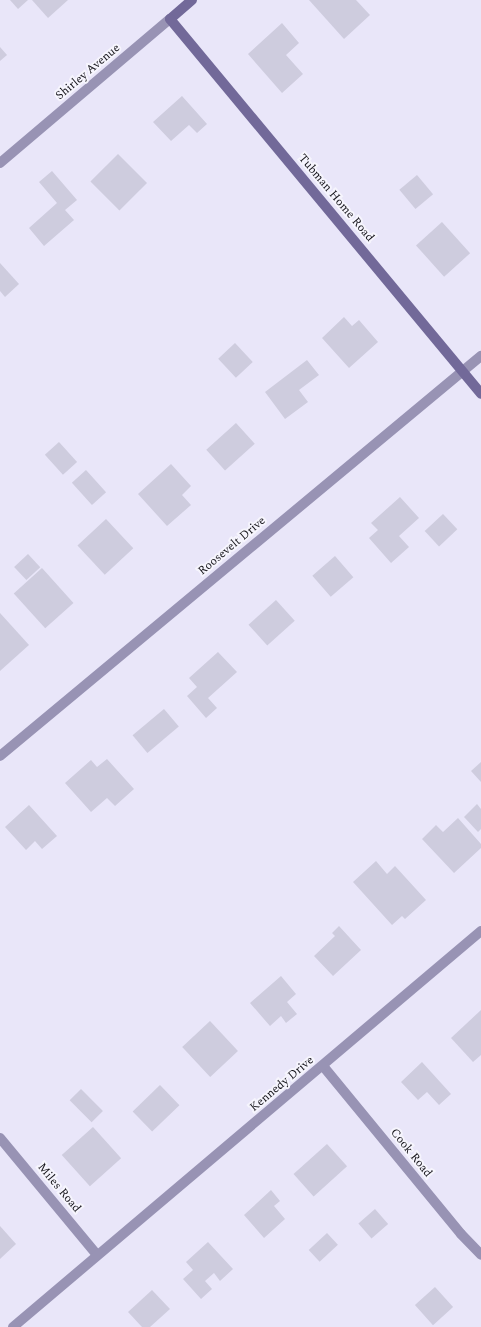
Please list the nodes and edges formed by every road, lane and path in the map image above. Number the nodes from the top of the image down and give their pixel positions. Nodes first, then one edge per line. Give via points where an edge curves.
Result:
1 (192, 0) edge
2 (170, 19) junction
3 (0, 163) edge
4 (481, 356) edge
5 (463, 371) junction
6 (481, 394) edge
7 (0, 756) edge
8 (481, 931) edge
9 (323, 1066) junction
10 (0, 1138) edge
11 (98, 1255) junction
12 (481, 1255) edge
13 (13, 1327) edge

1 - 2 street, Shirley Avenue
2 - 3 street, Shirley Avenue
2 - 5 street, Tubman Home Road
4 - 5 street, Roosevelt Drive
5 - 6 street, Tubman Home Road
5 - 7 street, Roosevelt Drive
8 - 9 street, Kennedy Drive
9 - 11 street, Kennedy Drive
9 - 12 street, Cook Road
10 - 11 street, Miles Road
11 - 13 street, Kennedy Drive

